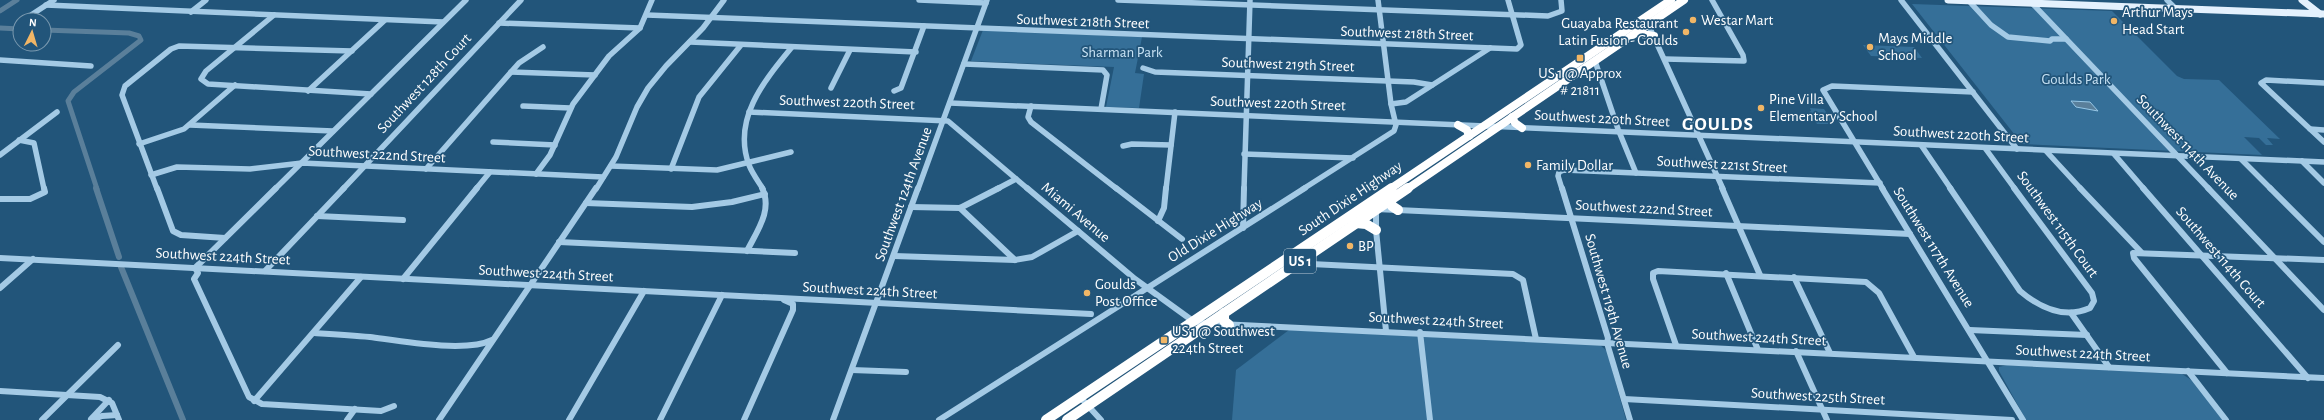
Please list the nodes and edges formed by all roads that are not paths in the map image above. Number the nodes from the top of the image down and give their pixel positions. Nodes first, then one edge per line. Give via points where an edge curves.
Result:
1 (54, 0) edge
2 (206, 0) edge
3 (466, 0) edge
4 (521, 0) edge
5 (652, 0) edge
6 (724, 0) edge
7 (919, 0) edge
8 (1120, 0) edge
9 (1378, 0) edge
10 (1508, 0) edge
11 (1560, 0) edge
12 (1671, 0) edge
13 (1678, 0) edge
14 (1684, 0) edge
15 (1712, 0) edge
16 (1901, 0) edge
17 (1948, 0) edge
18 (1968, 0) edge
19 (2167, 0) edge
20 (2302, 0) edge
21 (2032, 1) edge
22 (2103, 1) edge
23 (987, 2) edge
24 (1250, 3) edge
25 (46, 5) junction
26 (2175, 7) junction
27 (1379, 10) junction
28 (35, 12) edge
29 (191, 12) junction
30 (2321, 13) edge
31 (274, 15) junction
32 (647, 15) junction
33 (1512, 15) junction
34 (711, 18) junction
35 (385, 20) junction
36 (1653, 21) junction
37 (443, 22) junction
38 (499, 22) junction
39 (924, 26) junction
40 (640, 28) junction
41 (977, 28) junction
42 (1622, 33) junction
43 (1636, 33) junction
44 (1654, 36) junction
45 (1248, 39) junction
46 (2066, 39) junction
47 (690, 42) junction
48 (1383, 44) junction
49 (741, 45) junction
50 (236, 46) junction
51 (543, 47) dead end
52 (792, 48) junction
53 (1490, 48) junction
54 (850, 50) junction
55 (352, 51) junction
56 (916, 52) junction
57 (1665, 59) junction
58 (0, 60) edge
59 (1581, 60) junction
60 (1595, 61) junction
61 (964, 64) junction
62 (91, 66) dead end
63 (1144, 68) dead end
64 (511, 72) junction
65 (595, 75) junction
66 (1246, 76) junction
67 (1388, 81) junction
68 (2324, 83) edge
69 (1432, 85) junction
70 (235, 86) junction
71 (830, 88) dead end
72 (308, 91) junction
73 (894, 91) dead end
74 (1534, 92) junction
75 (1973, 92) junction
76 (371, 94) junction
77 (950, 103) junction
78 (1391, 104) junction
79 (523, 106) dead end
80 (1031, 106) junction
81 (570, 108) junction
82 (1101, 109) junction
83 (57, 112) dead end
84 (749, 112) junction
85 (1175, 112) junction
86 (1244, 115) junction
87 (1512, 117) junction
88 (944, 120) junction
89 (1393, 121) junction
90 (190, 125) junction
91 (1458, 125) junction
92 (1484, 126) junction
93 (1498, 127) junction
94 (1522, 128) junction
95 (2310, 129) junction
96 (2324, 130) edge
97 (334, 131) junction
98 (1620, 132) junction
99 (1469, 136) junction
100 (1700, 136) junction
101 (19, 140) junction
102 (492, 142) dead end
103 (1855, 142) junction
104 (2324, 142) edge
105 (139, 144) junction
106 (555, 145) junction
107 (1171, 145) junction
108 (1920, 145) junction
109 (1123, 146) dead end
110 (1985, 148) junction
111 (2017, 149) junction
112 (3, 150) edge
113 (2046, 151) junction
114 (790, 152) dead end
115 (1244, 154) junction
116 (2114, 154) junction
117 (0, 155) edge
118 (2180, 156) junction
119 (1353, 158) junction
120 (2241, 159) junction
121 (2302, 161) junction
122 (748, 162) junction
123 (2324, 162) edge
124 (302, 163) junction
125 (1442, 165) junction
126 (364, 166) junction
127 (611, 166) junction
128 (426, 169) junction
129 (671, 169) junction
130 (1418, 170) junction
131 (1564, 170) joint
132 (490, 172) junction
133 (1636, 173) junction
134 (536, 174) junction
135 (151, 175) junction
136 (1717, 176) junction
137 (604, 177) junction
138 (1016, 179) junction
139 (1880, 183) junction
140 (2324, 183) edge
141 (765, 194) junction
142 (0, 199) edge
143 (1390, 200) junction
144 (586, 202) junction
145 (911, 207) junction
146 (960, 208) junction
147 (1376, 209) junction
148 (1358, 210) junction
149 (1398, 210) junction
150 (317, 216) junction
151 (1572, 218) junction
152 (403, 220) dead end
153 (1158, 221) junction
154 (1356, 223) junction
155 (1740, 226) junction
156 (1244, 228) junction
157 (1376, 230) junction
158 (1078, 231) junction
159 (1910, 234) junction
160 (226, 238) junction
161 (1182, 239) dead end
162 (559, 242) junction
163 (2324, 242) edge
164 (747, 251) junction
165 (2141, 252) junction
166 (795, 253) dead end
167 (2201, 254) junction
168 (894, 256) junction
169 (0, 258) edge
170 (2274, 258) junction
171 (33, 260) junction
172 (1015, 260) junction
173 (2324, 260) edge
174 (1311, 264) dead end
175 (195, 268) junction
176 (1380, 268) junction
177 (265, 271) junction
178 (1266, 272) junction
179 (1726, 273) junction
180 (1760, 275) junction
181 (361, 277) junction
182 (1794, 277) junction
183 (403, 279) junction
184 (529, 286) junction
185 (0, 288) edge
186 (1147, 288) junction
187 (644, 291) junction
188 (722, 295) junction
189 (779, 298) junction
190 (877, 302) junction
191 (2324, 310) edge
192 (1224, 313) junction
193 (2071, 313) junction
194 (1091, 314) junction
195 (1105, 315) junction
196 (1193, 321) junction
197 (1092, 323) junction
198 (1207, 324) junction
199 (1229, 325) junction
200 (1386, 330) junction
201 (1970, 330) junction
202 (1420, 332) junction
203 (314, 333) junction
204 (2087, 335) junction
205 (496, 336) junction
206 (1536, 339) junction
207 (1606, 343) junction
208 (118, 345) dead end
209 (1676, 346) junction
210 (1758, 350) junction
211 (1796, 351) junction
212 (1830, 353) junction
213 (1914, 356) junction
214 (1988, 361) junction
215 (1149, 364) junction
216 (2109, 367) junction
217 (852, 370) junction
218 (2188, 371) junction
219 (906, 372) dead end
220 (2227, 373) junction
221 (2308, 378) junction
222 (2324, 378) edge
223 (0, 391) edge
224 (68, 396) junction
225 (1080, 397) junction
226 (1624, 399) junction
227 (109, 400) junction
228 (254, 401) junction
229 (1088, 405) junction
230 (394, 406) dead end
231 (355, 409) junction
232 (1822, 409) junction
233 (118, 417) edge
234 (42, 420) edge
235 (91, 420) edge
236 (347, 420) edge
237 (439, 420) edge
238 (569, 420) edge
239 (660, 420) edge
240 (744, 420) edge
241 (833, 420) edge
242 (939, 420) edge
243 (1046, 420) edge
244 (1067, 420) edge
245 (1101, 420) edge
246 (1430, 420) edge
247 (1630, 420) edge
248 (1827, 420) edge
249 (2012, 420) edge
250 (2023, 420) edge
251 (2226, 420) edge

1 - 25 street
2 - 29 street
3 - 37 street, Southwest 128th Court
4 - 38 street, Southwest 128th Court
5 - 32 street
6 - 34 street
7 - 23 street
8 - 24 street
9 - 27 street
10 - 33 street
11 - 33 street via 1563,10 1557,15
12 - 42 highway, South Dixie Highway / US 1
13 - 36 highway via 1658,13
14 - 36 highway, South Dixie Highway / US 1
15 - 57 street via 1744,61
16 - 75 street
17 - 18 main road
18 - 21 main road
18 - 46 street via 1991,25 2010,37 2050,41
19 - 26 street
20 - 30 main road
21 - 22 main road
21 - 26 main road
21 - 46 street, Southwest 114th Avenue
22 - 26 main road
23 - 41 street, Southwest 124th Avenue
24 - 27 street
24 - 45 street
25 - 28 street
25 - 29 street
26 - 30 main road
27 - 33 street
27 - 48 street
29 - 31 street
31 - 35 street
31 - 50 street
32 - 34 street, Southwest 218th Street
32 - 40 street
33 - 53 street, Southwest 218th Street via 1521,45 1519,48
34 - 39 street, Southwest 218th Street
34 - 47 street
35 - 37 street
35 - 55 street
36 - 43 highway, South Dixie Highway / US 1
36 - 44 street
37 - 76 street, Southwest 128th Court
38 - 40 street
38 - 126 street, Southwest 128th Court
39 - 41 street, Southwest 218th Street
39 - 56 street
40 - 65 street via 616,50
41 - 45 street, Southwest 218th Street
41 - 61 street, Southwest 124th Avenue
42 - 59 highway, South Dixie Highway / US 1
42 - 60 highway via 1620,39 1593,56
43 - 44 highway via 1643,32
43 - 60 highway, South Dixie Highway / US 1
44 - 57 street
45 - 48 street, Southwest 218th Street
45 - 66 street
46 - 118 street, Southwest 114th Avenue
47 - 49 street
47 - 127 street via 664,67 645,93 633,116 623,145
48 - 53 street, Southwest 218th Street
48 - 67 street
49 - 52 street
49 - 129 street via 703,92 695,107 683,147
50 - 55 street
50 - 70 street via 202,76 203,82 208,84
50 - 105 street via 179,46 171,49 135,77 122,91
51 - 64 street via 525,58
52 - 54 street
52 - 84 street via 762,84
53 - 69 street
54 - 56 street
54 - 71 street
55 - 72 street
56 - 73 street via 900,88
57 - 100 street
58 - 62 street
59 - 60 highway
59 - 74 highway, South Dixie Highway / US 1
60 - 87 highway, South Dixie Highway / US 1
60 - 98 street
61 - 77 street, Southwest 124th Avenue
61 - 82 street via 1098,69 1107,75
63 - 66 street, Southwest 219th Street via 1155,72
64 - 65 street
64 - 128 street
65 - 81 street
66 - 67 street, Southwest 219th Street
66 - 86 street
67 - 69 street, Southwest 219th Street
67 - 78 street
68 - 95 street via 2266,80 2261,83
69 - 78 street via 1406,102
70 - 72 street
70 - 90 street
72 - 76 street
74 - 92 highway, South Dixie Highway / US 1
74 - 93 highway via 1531,98 1498,121
75 - 103 street, Southwest 117th Avenue via 1832,86 1825,88 1824,92
75 - 111 street
76 - 97 street, Southwest 128th Court
77 - 80 street, Southwest 220th Street
77 - 88 street, Southwest 124th Avenue
78 - 89 street
79 - 81 street
80 - 82 street, Southwest 220th Street
80 - 153 street via 1028,117 1031,122
81 - 106 street
82 - 85 street, Southwest 220th Street
83 - 101 street
84 - 88 street, Southwest 220th Street
84 - 122 street via 745,129
85 - 86 street, Southwest 220th Street
85 - 107 street
86 - 89 street, Southwest 220th Street
86 - 115 street
87 - 93 highway, South Dixie Highway / US 1
87 - 94 highway
88 - 138 street, Miami Avenue
88 - 145 street, Southwest 124th Avenue
89 - 91 street, Southwest 220th Street
89 - 119 street, Old Dixie Highway via 1396,125 1394,131
90 - 97 street
90 - 105 street
91 - 92 street, Southwest 220th Street
91 - 99 highway via 1467,130
92 - 93 street, Southwest 220th Street
92 - 99 highway, South Dixie Highway / US 1
92 - 125 highway via 1483,132 1446,158
93 - 94 street, Southwest 220th Street
93 - 125 highway, South Dixie Highway / US 1
94 - 98 street, Southwest 220th Street
95 - 96 street
95 - 104 street
97 - 124 street, Southwest 128th Court
98 - 100 street, Southwest 220th Street
98 - 133 street
99 - 130 highway, South Dixie Highway / US 1
100 - 103 street, Southwest 220th Street
100 - 136 street
101 - 112 street
101 - 142 street via 34,142 45,192 41,196 26,200
102 - 106 street
103 - 108 street, Southwest 220th Street
103 - 139 street, Southwest 117th Avenue
105 - 135 street
106 - 134 street
107 - 109 street
107 - 153 street via 1164,208
108 - 110 street, Southwest 220th Street
108 - 193 street via 2018,288 2039,304
110 - 111 street, Southwest 220th Street
110 - 193 street, Southwest 115th Court via 2092,293 2094,301 2090,308
111 - 113 street, Southwest 220th Street
112 - 117 street
113 - 116 street, Southwest 220th Street
113 - 165 street
114 - 122 street
115 - 119 street
115 - 156 street
116 - 118 street, Southwest 220th Street
116 - 167 street, Southwest 114th Court
118 - 120 street, Southwest 220th Street
118 - 170 street, Southwest 114th Avenue
119 - 156 street, Old Dixie Highway
120 - 121 street, Southwest 220th Street
120 - 163 street
121 - 123 street, Southwest 220th Street
121 - 140 street
122 - 129 street via 717,170
122 - 141 street
124 - 126 street, Southwest 222nd Street
124 - 135 street, Southwest 222nd Street via 250,170 177,167
124 - 160 street, Southwest 128th Court
125 - 143 highway, South Dixie Highway / US 1
126 - 128 street, Southwest 222nd Street
126 - 150 street, Southwest 128th Court
127 - 129 street
127 - 137 street
128 - 132 street, Southwest 222nd Street
130 - 147 highway via 1415,177 1378,202
130 - 148 highway, South Dixie Highway / US 1
131 - 133 street, Southwest 221st Street
131 - 151 street, Southwest 119th Avenue via 1558,174
132 - 134 street, Southwest 222nd Street
132 - 183 street
133 - 136 street, Southwest 221st Street
134 - 137 street, Southwest 222nd Street
135 - 160 street via 175,234
136 - 139 street, Southwest 221st Street
136 - 155 street
137 - 144 street
138 - 146 street
138 - 158 street, Miami Avenue
139 - 159 street, Southwest 117th Avenue
141 - 144 street via 732,202 692,207
141 - 164 street via 766,213
143 - 147 highway, South Dixie Highway / US 1
143 - 149 highway via 1392,206
144 - 162 street
145 - 146 street
145 - 168 street, Southwest 124th Avenue
146 - 172 street
147 - 148 highway
147 - 149 street, Southwest 222nd Street
147 - 154 highway, South Dixie Highway / US 1
147 - 157 street
148 - 178 highway, South Dixie Highway / US 1
149 - 151 street, Southwest 222nd Street
150 - 152 street
150 - 177 street, Southwest 128th Court
151 - 155 street, Southwest 222nd Street
151 - 207 street, Southwest 119th Avenue via 1608,338
153 - 161 street
154 - 157 highway via 1366,224
154 - 192 highway, South Dixie Highway / US 1
155 - 159 street, Southwest 222nd Street
155 - 180 street
156 - 186 street, Old Dixie Highway
157 - 176 street
158 - 172 street via 1032,257
158 - 186 street, Miami Avenue
159 - 201 street, Southwest 117th Avenue
160 - 175 street, Southwest 128th Court
162 - 164 street
162 - 184 street
164 - 166 street
165 - 167 street
165 - 220 street via 2133,254 2134,258
167 - 170 street
167 - 221 street, Southwest 114th Court
168 - 172 street
168 - 190 street, Southwest 124th Avenue
169 - 171 street, Southwest 224th Street
170 - 173 street
170 - 191 street, Southwest 114th Avenue
171 - 175 street, Southwest 224th Street
171 - 185 street
174 - 176 street
175 - 177 street, Southwest 224th Street
175 - 228 street via 198,273 194,279 249,398
176 - 200 street
176 - 206 street via 1519,276 1523,280
177 - 181 street, Southwest 224th Street
178 - 196 highway, South Dixie Highway / US 1
178 - 198 highway via 1259,282 1208,317
179 - 180 street
179 - 209 street via 1660,270 1653,272
179 - 210 street
180 - 182 street
181 - 183 street, Southwest 224th Street
181 - 203 street
182 - 212 street
182 - 213 street via 1855,280 1870,284 1879,293
183 - 184 street, Southwest 224th Street
184 - 187 street, Southwest 224th Street
184 - 205 street
186 - 195 street, Old Dixie Highway
186 - 196 street, Miami Avenue
187 - 188 street, Southwest 224th Street
187 - 238 street
188 - 189 street, Southwest 224th Street
188 - 239 street
189 - 190 street, Southwest 224th Street
189 - 240 street via 792,303 794,308
190 - 194 street, Southwest 224th Street
190 - 217 street, Southwest 124th Avenue
192 - 198 highway, South Dixie Highway / US 1
192 - 199 highway via 1223,319
193 - 204 street
194 - 195 street, Southwest 224th Street
194 - 197 street
195 - 197 street, Old Dixie Highway
196 - 198 street, Southwest 224th Street
196 - 215 highway via 1192,329 1152,356
196 - 225 highway, South Dixie Highway / US 1
197 - 242 street, Old Dixie Highway
198 - 199 street, Southwest 224th Street
198 - 215 highway, South Dixie Highway / US 1
199 - 200 street, Southwest 224th Street
200 - 202 street, Southwest 224th Street
201 - 204 street, Southwest 224th Street
201 - 214 street, Southwest 117th Avenue
202 - 206 street, Southwest 224th Street
202 - 246 street
203 - 205 street via 370,337 389,342 476,346 490,342
203 - 228 street
204 - 216 street
205 - 237 street
206 - 207 street, Southwest 224th Street
207 - 209 street, Southwest 224th Street
207 - 226 street, Southwest 119th Avenue
208 - 224 street
209 - 210 street, Southwest 224th Street
210 - 211 street, Southwest 224th Street
211 - 212 street, Southwest 224th Street
211 - 232 street
212 - 213 street, Southwest 224th Street
213 - 214 street, Southwest 224th Street
214 - 216 street, Southwest 224th Street
214 - 250 street, Southwest 117th Avenue
215 - 229 highway, South Dixie Highway / US 1
216 - 218 street, Southwest 224th Street
217 - 219 street
217 - 241 street, Southwest 124th Avenue
218 - 220 street, Southwest 224th Street
218 - 251 street
220 - 221 street, Southwest 224th Street
221 - 222 street, Southwest 224th Street
223 - 224 street
224 - 227 street via 95,396
224 - 234 street
225 - 229 street
225 - 243 highway, South Dixie Highway / US 1
226 - 232 street, Southwest 225th Street
226 - 247 street, Southwest 119th Avenue
227 - 233 street
227 - 235 street
228 - 231 street via 262,404
229 - 244 highway, South Dixie Highway / US 1
229 - 245 street
230 - 231 street via 381,410
231 - 236 street
232 - 248 street
232 - 249 street, Southwest 225th Street
233 - 235 street via 102,416

